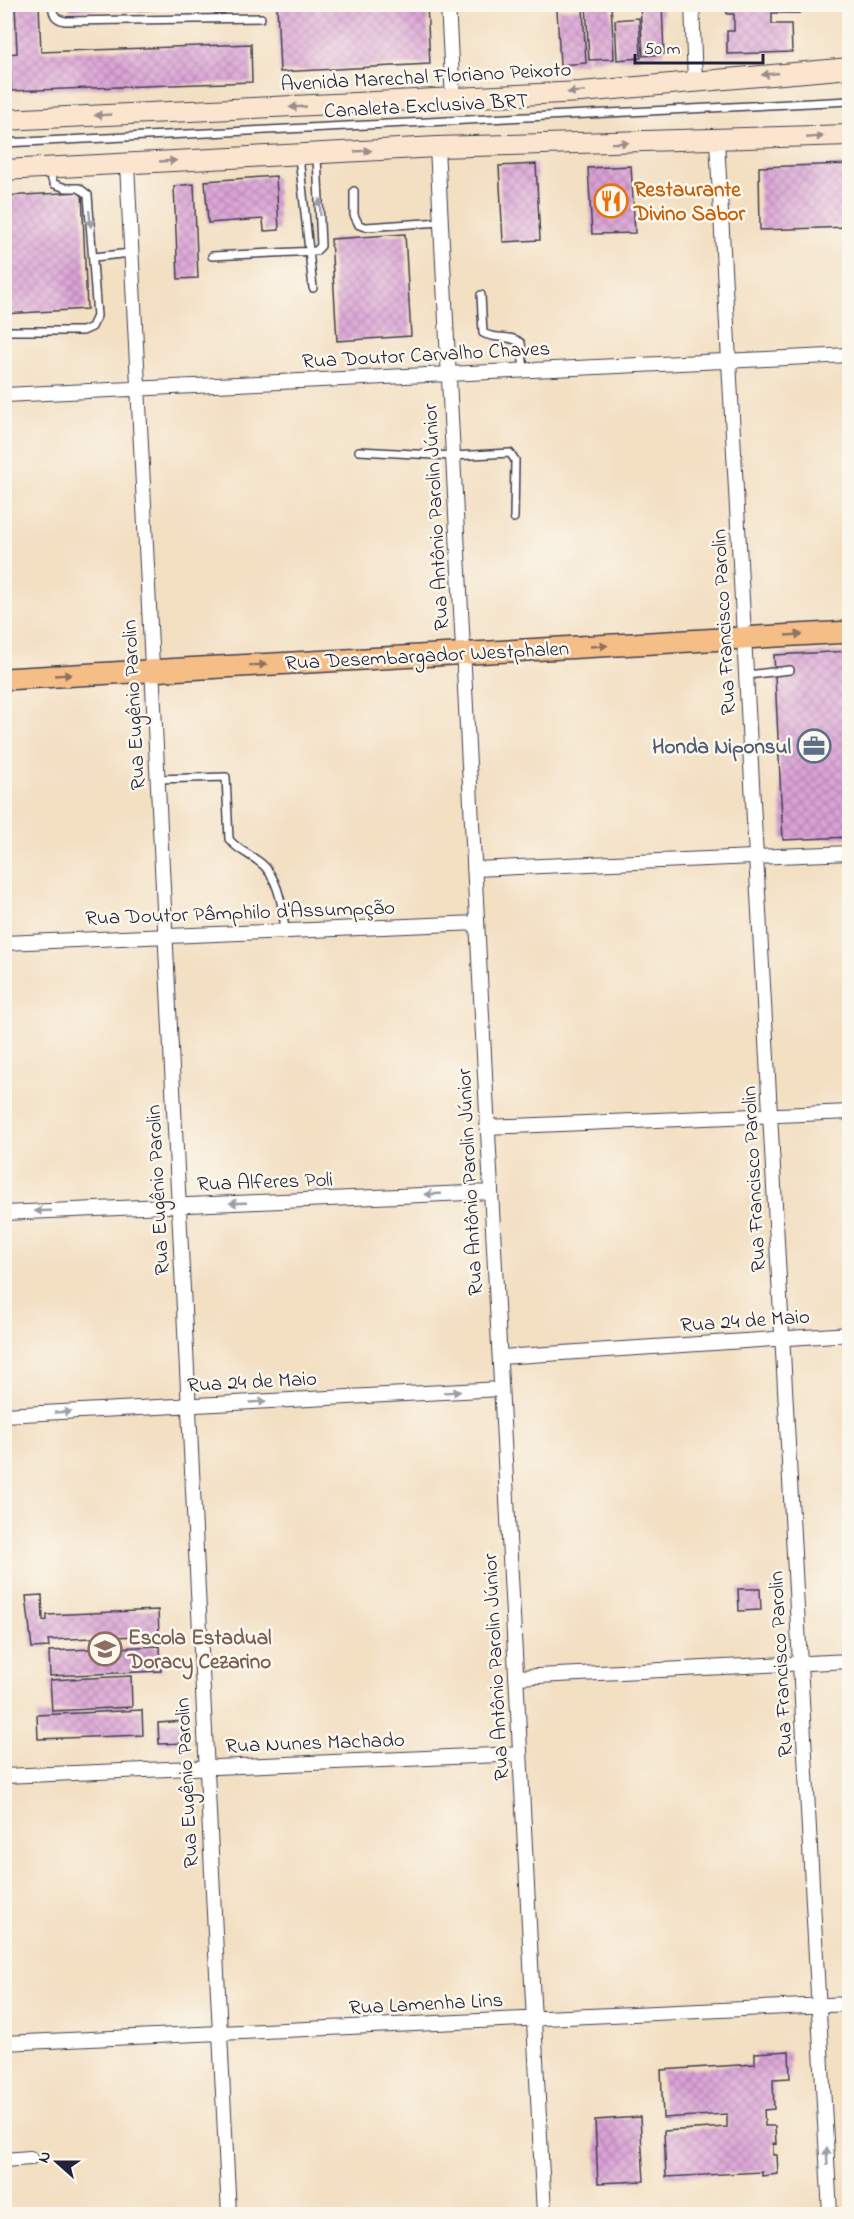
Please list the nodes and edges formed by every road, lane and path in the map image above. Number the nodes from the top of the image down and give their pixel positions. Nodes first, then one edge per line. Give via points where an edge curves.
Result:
1 (52, 4) edge
2 (448, 4) edge
3 (692, 4) edge
4 (261, 18) dead end
5 (4, 20) edge
6 (849, 68) edge
7 (695, 82) junction
8 (453, 100) junction
9 (849, 101) edge
10 (6, 120) edge
11 (849, 135) edge
12 (717, 141) junction
13 (4, 143) edge
14 (436, 147) junction
15 (308, 154) junction
16 (127, 164) junction
17 (46, 168) junction
18 (4, 170) edge
19 (354, 191) dead end
20 (441, 222) junction
21 (308, 251) junction
22 (131, 253) junction
23 (212, 256) dead end
24 (94, 257) junction
25 (313, 288) dead end
26 (481, 295) dead end
27 (4, 331) edge
28 (849, 355) edge
29 (729, 361) junction
30 (524, 370) junction
31 (448, 374) junction
32 (138, 388) junction
33 (4, 395) edge
34 (358, 451) dead end
35 (453, 456) junction
36 (514, 518) dead end
37 (849, 632) edge
38 (745, 638) junction
39 (463, 653) junction
40 (152, 670) junction
41 (790, 670) dead end
42 (747, 675) junction
43 (4, 679) edge
44 (157, 779) junction
45 (849, 853) edge
46 (757, 857) junction
47 (474, 869) junction
48 (477, 923) junction
49 (285, 931) junction
50 (165, 936) junction
51 (4, 943) edge
52 (849, 1113) edge
53 (771, 1116) junction
54 (487, 1127) junction
55 (491, 1192) junction
56 (178, 1205) junction
57 (4, 1213) edge
58 (849, 1334) edge
59 (783, 1339) junction
60 (500, 1357) junction
61 (501, 1389) junction
62 (188, 1406) junction
63 (4, 1415) edge
64 (849, 1661) edge
65 (801, 1663) junction
66 (516, 1677) junction
67 (520, 1754) junction
68 (206, 1768) junction
69 (4, 1776) edge
70 (849, 2004) edge
71 (819, 2005) junction
72 (534, 2019) junction
73 (220, 2033) junction
74 (4, 2043) edge
75 (30, 2158) dead end
76 (4, 2160) edge
77 (228, 2214) edge
78 (544, 2214) edge
79 (830, 2214) edge

1 - 4 lane via 53,14 65,21
2 - 8 street
3 - 7 street
5 - 10 lane
6 -> 7 street, Avenida Marechal Floriano Peixoto
7 -> 8 street, Avenida Marechal Floriano Peixoto
8 -> 10 street, Avenida Marechal Floriano Peixoto
9 - 13 lane, Canaleta Exclusiva BRT
12 -> 11 street
14 -> 12 street
12 - 29 street, Rua Francisco Parolin
15 -> 14 street
14 - 20 street, Rua Antônio Parolin Júnior
16 -> 15 street
15 - 21 lane
21 -> 15 lane via 316,251 322,240
16 - 17 street
16 - 22 street, Rua Eugênio Parolin
17 - 18 street
17 -> 24 lane via 54,184 79,188 88,195
19 - 20 lane via 354,215 359,225
20 - 31 street, Rua Antônio Parolin Júnior
21 - 23 lane
21 - 25 lane
22 - 24 lane
22 - 32 street, Rua Eugênio Parolin
24 - 27 lane via 98,316 92,327 82,331
26 - 30 lane via 483,333 521,343
28 - 29 street, Rua Doutor Carvalho Chaves
29 - 30 street, Rua Doutor Carvalho Chaves
29 - 38 street, Rua Francisco Parolin
30 - 31 street, Rua Doutor Carvalho Chaves
31 - 32 street, Rua Doutor Carvalho Chaves
31 - 35 street, Rua Antônio Parolin Júnior
32 - 33 street, Rua Doutor Carvalho Chaves
32 - 40 street, Rua Eugênio Parolin
34 - 35 lane
35 - 36 lane via 513,456
35 - 39 street, Rua Antônio Parolin Júnior
38 -> 37 main road, Rua Desembargador Westphalen
39 -> 38 main road, Rua Desembargador Westphalen
38 - 42 street, Rua Francisco Parolin
40 -> 39 main road, Rua Desembargador Westphalen
39 - 47 street, Rua Antônio Parolin Júnior
43 -> 40 main road, Rua Desembargador Westphalen
40 - 44 street, Rua Eugênio Parolin
41 - 42 lane
42 - 46 street, Rua Francisco Parolin
44 - 49 lane via 226,777 229,839 266,868 283,909
44 - 50 street, Rua Eugênio Parolin
45 - 46 street
46 - 47 street
46 - 53 street, Rua Francisco Parolin
47 - 48 street, Rua Antônio Parolin Júnior
48 - 49 street, Rua Doutor Pâmphilo d'Assumpção
48 - 54 street, Rua Antônio Parolin Júnior
49 - 50 street, Rua Doutor Pâmphilo d'Assumpção
50 - 51 street, Rua Doutor Pâmphilo d'Assumpção
50 - 56 street, Rua Eugênio Parolin
52 - 53 street
53 - 54 street
53 - 59 street, Rua Francisco Parolin
54 - 55 street, Rua Antônio Parolin Júnior
55 -> 56 street, Rua Alferes Poli
55 - 60 street, Rua Antônio Parolin Júnior
56 -> 57 street, Rua Alferes Poli
56 - 62 street, Rua Eugênio Parolin
58 - 59 street, Rua 24 de Maio
59 - 60 street, Rua 24 de Maio
59 - 65 street, Rua Francisco Parolin
60 - 61 street, Rua Antônio Parolin Júnior
62 -> 61 street, Rua 24 de Maio
61 - 66 street, Rua Antônio Parolin Júnior
63 -> 62 street, Rua 24 de Maio
62 - 68 street, Rua Eugênio Parolin
64 - 65 street
65 - 66 street
65 - 71 street, Rua Francisco Parolin
66 - 67 street, Rua Antônio Parolin Júnior
67 - 68 street, Rua Nunes Machado
67 - 72 street, Rua Antônio Parolin Júnior
68 - 69 street, Rua Nunes Machado
68 - 73 street, Rua Eugênio Parolin
70 - 71 street, Rua Lamenha Lins
71 - 72 street, Rua Lamenha Lins
79 -> 71 street, Rua Francisco Parolin
72 - 73 street, Rua Lamenha Lins
72 - 78 street, Rua Antônio Parolin Júnior
73 - 74 street, Rua Lamenha Lins
73 - 77 street, Rua Eugênio Parolin
75 - 76 street

